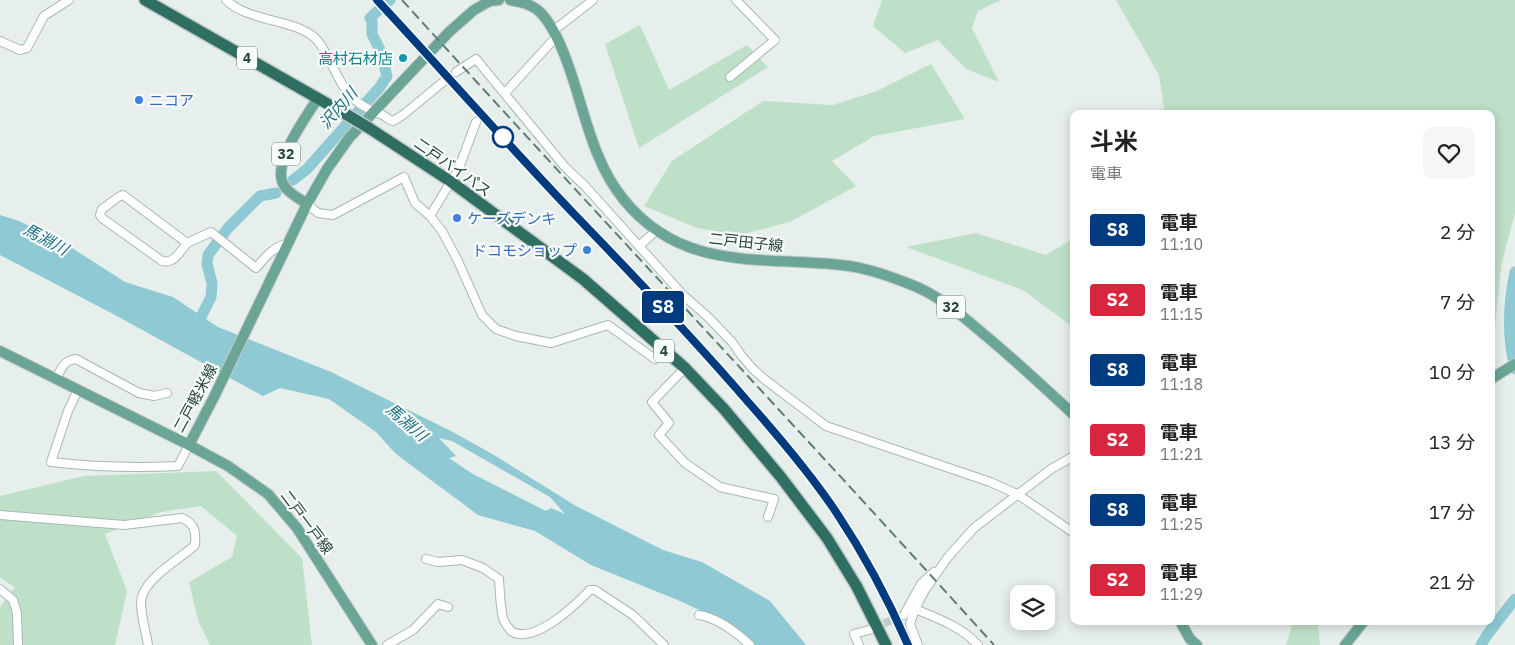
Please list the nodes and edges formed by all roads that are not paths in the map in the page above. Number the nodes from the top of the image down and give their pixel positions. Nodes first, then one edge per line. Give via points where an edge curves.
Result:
1 (69, 0) edge
2 (145, 0) edge
3 (226, 0) edge
4 (499, 0) edge
5 (510, 0) edge
6 (593, 0) edge
7 (736, 0) edge
8 (555, 34) junction
9 (0, 40) edge
10 (456, 72) tunnel mouth
11 (730, 77) dead end
12 (443, 82) tunnel mouth
13 (505, 92) junction
14 (318, 98) junction
15 (372, 112) junction
16 (476, 122) dead end
17 (450, 181) junction
18 (307, 204) junction
19 (430, 216) junction
20 (656, 231) junction
21 (187, 243) junction
22 (289, 243) junction
23 (639, 246) junction
24 (0, 350) edge
25 (664, 350) junction
26 (1511, 366) edge
27 (685, 368) junction
28 (1495, 376) edge
29 (56, 379) junction
30 (78, 390) junction
31 (166, 393) dead end
32 (1070, 411) edge
33 (189, 445) junction
34 (1070, 458) edge
35 (1017, 494) junction
36 (0, 515) edge
37 (768, 517) dead end
38 (1070, 530) edge
39 (426, 559) dead end
40 (943, 564) junction
41 (0, 589) edge
42 (448, 607) dead end
43 (915, 609) junction
44 (698, 615) dead end
45 (904, 615) tunnel mouth
46 (1182, 625) edge
47 (1361, 625) edge
48 (869, 630) tunnel mouth
49 (18, 645) edge
50 (148, 645) edge
51 (372, 645) edge
52 (387, 645) edge
53 (664, 645) edge
54 (750, 645) edge
55 (859, 645) edge
56 (886, 645) edge
57 (918, 645) edge
58 (978, 645) edge
59 (1196, 645) edge
60 (1345, 645) edge

1 - 9 street via 44,16 27,48 20,50
2 - 14 highway, 二戸バイパス / 4
3 - 15 street via 237,9 308,33 322,46 348,94
4 - 15 main road via 474,10 449,32
5 - 8 main road, 二戸田子線 / 32 via 533,7
6 - 8 street
7 - 11 street via 775,40
8 - 13 street
8 - 20 main road, 二戸田子線 / 32 via 608,177 623,199
10 - 13 street via 476,59
12 - 15 street via 393,121
13 - 23 street via 536,134
14 - 17 highway, 二戸バイパス / 4, bridge
14 - 18 main road, 32 via 280,169 286,189
15 - 18 main road via 327,169
16 - 17 street via 459,168
17 - 19 street
17 - 25 highway, 二戸バイパス / 4 via 584,279
18 - 19 street via 318,213 333,215 404,177 415,204
18 - 22 main road, 二戸軽米線
19 - 25 street via 458,261 482,315 496,329 551,343 608,325 655,359
20 - 23 street
20 - 32 main road, 二戸田子線 / 32 via 700,252 743,259 866,269 928,292 1005,352
21 - 21 street via 123,195 102,209 102,218 162,262 172,261
21 - 22 street via 211,232 256,268 270,251
22 - 33 main road, 二戸軽米線
23 - 35 street via 764,379 826,426
24 - 29 main road, 二戸軽米線
25 - 27 highway, 二戸バイパス / 4
26 - 28 main road
27 - 37 street via 652,402 669,423 659,435 685,463 720,487 774,499
27 - 56 highway, 二戸バイパス / 4 via 780,476 827,538 858,587
29 - 30 main road, 二戸軽米線
29 - 31 street via 63,364 76,359 139,394 154,396
30 - 33 main road, 二戸軽米線
30 - 33 street via 51,462 136,468 178,466
33 - 51 main road, 二戸一戸線 via 228,466 268,494 297,528
34 - 35 street
35 - 38 street
35 - 40 street via 974,528
36 - 50 street via 124,525 182,518 190,522 196,533 195,545 151,580 144,590 141,602
39 - 53 street via 438,562 462,560 499,579 503,620 516,639 522,641 547,633 590,590 595,590 633,614
40 - 43 street
40 - 45 street via 921,584
41 - 49 street via 13,600 17,613
42 - 52 street via 438,604 413,630
43 - 57 street via 910,624
43 - 58 street via 947,623
44 - 54 street via 709,616
46 - 59 main road
47 - 60 main road
48 - 55 street via 854,634

